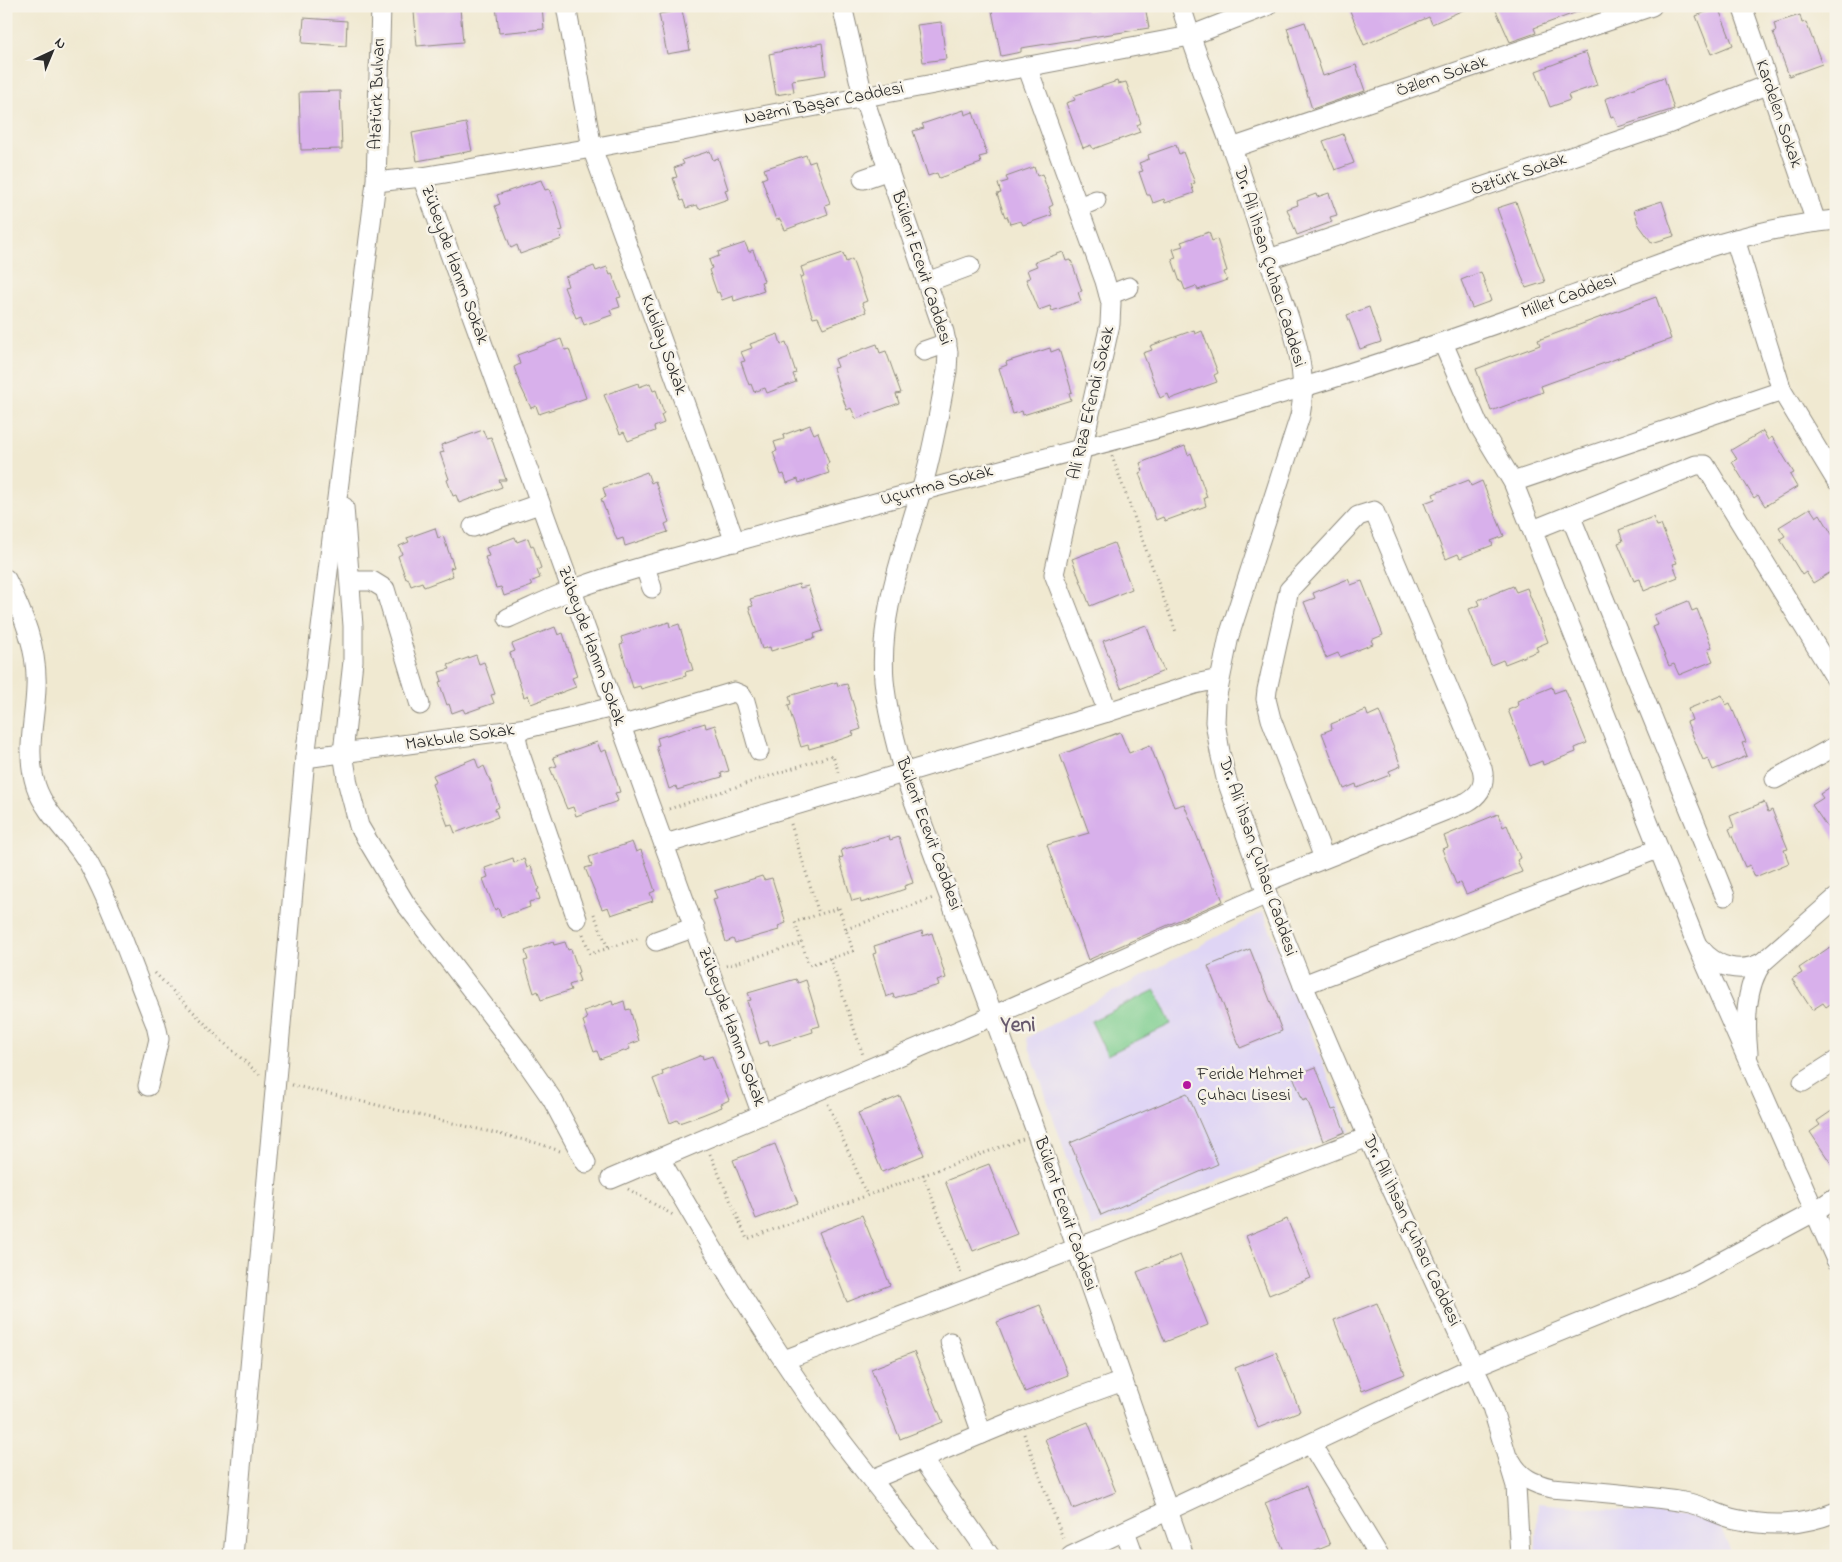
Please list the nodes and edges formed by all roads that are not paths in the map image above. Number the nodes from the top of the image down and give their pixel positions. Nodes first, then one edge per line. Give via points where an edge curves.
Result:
1 (380, 6) edge
2 (566, 6) edge
3 (842, 6) edge
4 (1181, 6) edge
5 (1267, 6) edge
6 (1652, 6) edge
7 (1742, 6) edge
8 (1190, 36) junction
9 (1027, 66) junction
10 (1768, 85) junction
11 (863, 96) junction
12 (592, 148) junction
13 (1232, 148) junction
14 (889, 170) junction
15 (422, 177) junction
16 (863, 179) dead end
17 (376, 182) junction
18 (1096, 200) dead end
19 (1078, 208) junction
20 (1836, 220) edge
21 (1816, 222) junction
22 (1735, 239) junction
23 (1269, 259) junction
24 (970, 266) dead end
25 (927, 282) junction
26 (1129, 287) dead end
27 (1109, 294) junction
28 (947, 343) junction
29 (1443, 343) junction
30 (924, 350) dead end
31 (1305, 386) junction
32 (1782, 391) junction
33 (1082, 448) junction
34 (340, 469) junction
35 (1836, 480) edge
36 (1513, 482) junction
37 (922, 489) junction
38 (539, 504) junction
39 (1570, 516) junction
40 (473, 527) dead end
41 (1533, 530) junction
42 (735, 542) junction
43 (645, 567) junction
44 (6, 579) edge
45 (350, 581) junction
46 (652, 588) dead end
47 (571, 590) junction
48 (508, 618) dead end
49 (1836, 678) edge
50 (1219, 679) junction
51 (420, 704) dead end
52 (613, 707) junction
53 (1108, 712) junction
54 (620, 726) junction
55 (516, 730) junction
56 (1836, 746) edge
57 (759, 751) dead end
58 (343, 753) junction
59 (304, 758) junction
60 (904, 774) junction
61 (1775, 779) dead end
62 (665, 844) junction
63 (1658, 849) junction
64 (1324, 858) junction
65 (1265, 889) junction
66 (1724, 896) dead end
67 (1836, 898) edge
68 (586, 916) road end
69 (695, 927) junction
70 (1695, 940) junction
71 (656, 941) dead end
72 (1763, 962) junction
73 (1303, 985) junction
74 (994, 1016) junction
75 (1836, 1061) edge
76 (1751, 1070) junction
77 (1803, 1082) dead end
78 (148, 1086) dead end
79 (762, 1115) junction
80 (1368, 1137) junction
81 (660, 1159) junction
82 (586, 1162) dead end
83 (611, 1179) road end
84 (1836, 1198) edge
85 (1814, 1212) junction
86 (1078, 1249) junction
87 (1836, 1260) edge
88 (950, 1342) dead end
89 (784, 1360) junction
90 (1475, 1366) junction
91 (1123, 1382) junction
92 (982, 1434) junction
93 (1311, 1444) junction
94 (1508, 1456) junction
95 (922, 1459) junction
96 (873, 1479) junction
97 (1552, 1488) junction
98 (1168, 1512) junction
99 (1836, 1512) edge
100 (1519, 1515) junction
101 (1125, 1531) junction
102 (1069, 1551) edge
103 (1374, 1554) edge
104 (233, 1556) edge
105 (931, 1556) edge
106 (990, 1556) edge
107 (1134, 1556) edge
108 (1184, 1556) edge
109 (1520, 1556) edge

1 - 17 street, Atatürk Bulvarı
2 - 12 street, Kubilay Sokak
3 - 11 street, Bülent Ecevit Caddesi
4 - 8 street, Dr. Ali İhsan Çuhacı Caddesi
5 - 8 street, Nazmi Başar Caddesi
6 - 13 street, Özlem Sokak
7 - 10 street, Kardelen Sokak
8 - 9 street, Nazmi Başar Caddesi
8 - 13 street, Dr. Ali İhsan Çuhacı Caddesi
9 - 11 street, Nazmi Başar Caddesi
9 - 19 street, Ali Rıza Efendi Sokak
10 - 21 street, Kardelen Sokak
10 - 23 street, Öztürk Sokak via 1668,124
11 - 12 street, Nazmi Başar Caddesi
11 - 14 street, Bülent Ecevit Caddesi
12 - 15 street, Nazmi Başar Caddesi
12 - 42 street, Kubilay Sokak
13 - 23 street, Dr. Ali İhsan Çuhacı Caddesi
14 - 16 street
14 - 25 street, Bülent Ecevit Caddesi
15 - 17 street, Nazmi Başar Caddesi
15 - 38 street, Zübeyde Hanım Sokak
17 - 34 street, Atatürk Bulvarı
18 - 19 street
19 - 27 street, Ali Rıza Efendi Sokak
20 - 21 street, Millet Caddesi
21 - 22 street, Millet Caddesi
22 - 29 street, Millet Caddesi via 1677,257
22 - 32 street
23 - 31 street, Dr. Ali İhsan Çuhacı Caddesi via 1296,344
24 - 25 street
25 - 28 street, Bülent Ecevit Caddesi
26 - 27 street
27 - 33 street, Ali Rıza Efendi Sokak via 1110,324
28 - 30 street
28 - 37 street, Bülent Ecevit Caddesi via 947,372
29 - 31 street, Millet Caddesi
29 - 36 street via 1478,424
31 - 33 street, Uçurtma Sokak
31 - 50 street, Dr. Ali İhsan Çuhacı Caddesi via 1300,416 1229,636
32 - 35 street
32 - 36 street
33 - 37 street, Uçurtma Sokak
33 - 53 street, Ali Rıza Efendi Sokak via 1054,574
34 - 45 street
34 - 59 street
36 - 41 street
37 - 42 street, Uçurtma Sokak
37 - 60 street, Bülent Ecevit Caddesi via 893,580 884,646 889,714
38 - 40 street
38 - 47 street, Zübeyde Hanım Sokak
39 - 41 street
39 - 49 street via 1696,464 1705,465
39 - 66 street
41 - 63 street
42 - 43 street, Uçurtma Sokak
43 - 46 street
43 - 47 street, Uçurtma Sokak
44 - 78 street via 23,616 35,656 36,689 30,749 36,784 47,808 88,864 156,1025 159,1040
45 - 51 street via 372,581 385,589
45 - 58 street via 352,661
47 - 48 street, Uçurtma Sokak
47 - 52 street, Zübeyde Hanım Sokak
50 - 53 street
50 - 65 street, Dr. Ali İhsan Çuhacı Caddesi via 1215,722 1220,752
52 - 54 street, Zübeyde Hanım Sokak
52 - 55 street, Makbule Sokak
53 - 60 street
54 - 57 street via 734,692 745,700
54 - 62 street, Zübeyde Hanım Sokak
55 - 58 street, Makbule Sokak
55 - 68 street via 519,751
56 - 61 street
58 - 59 street, Makbule Sokak
58 - 82 street via 359,826 379,863 405,903 547,1091
59 - 104 street
60 - 62 street
60 - 74 street, Bülent Ecevit Caddesi
62 - 69 street, Zübeyde Hanım Sokak
63 - 70 street
63 - 73 street
64 - 64 street via 1467,802 1483,786 1482,768 1374,511 1358,516 1289,590 1267,690 1271,719
64 - 65 street
65 - 73 street, Dr. Ali İhsan Çuhacı Caddesi
65 - 74 street
67 - 72 street
69 - 71 street
69 - 79 street, Zübeyde Hanım Sokak
70 - 72 street via 1710,958 1729,968 1752,967
70 - 76 street
72 - 76 street via 1754,979 1747,1015
73 - 80 street, Dr. Ali İhsan Çuhacı Caddesi
74 - 79 street
74 - 86 street, Bülent Ecevit Caddesi
75 - 77 street
76 - 85 street
79 - 81 street
80 - 86 street
80 - 90 street, Dr. Ali İhsan Çuhacı Caddesi
81 - 83 street
81 - 89 street
84 - 85 street
85 - 87 street
85 - 90 street via 1692,1278
86 - 89 street
86 - 91 street, Bülent Ecevit Caddesi
88 - 92 street
89 - 96 street
90 - 93 street
90 - 94 street, Dr. Ali İhsan Çuhacı Caddesi
91 - 92 street
91 - 98 street, Bülent Ecevit Caddesi
92 - 95 street
93 - 98 street
93 - 103 street
94 - 97 street, Dr. Ali İhsan Çuhacı Caddesi via 1522,1476 1535,1484
94 - 100 street, Dr. Ali İhsan Çuhacı Caddesi
95 - 96 street
95 - 106 street
96 - 105 street
97 - 99 street, Dr. Ali İhsan Çuhacı Caddesi via 1702,1505 1734,1518 1780,1525 1819,1519
97 - 100 street via 1526,1498
98 - 101 street
98 - 108 street, Bülent Ecevit Caddesi
100 - 109 street, Dr. Ali İhsan Çuhacı Caddesi
101 - 102 street
101 - 107 street

